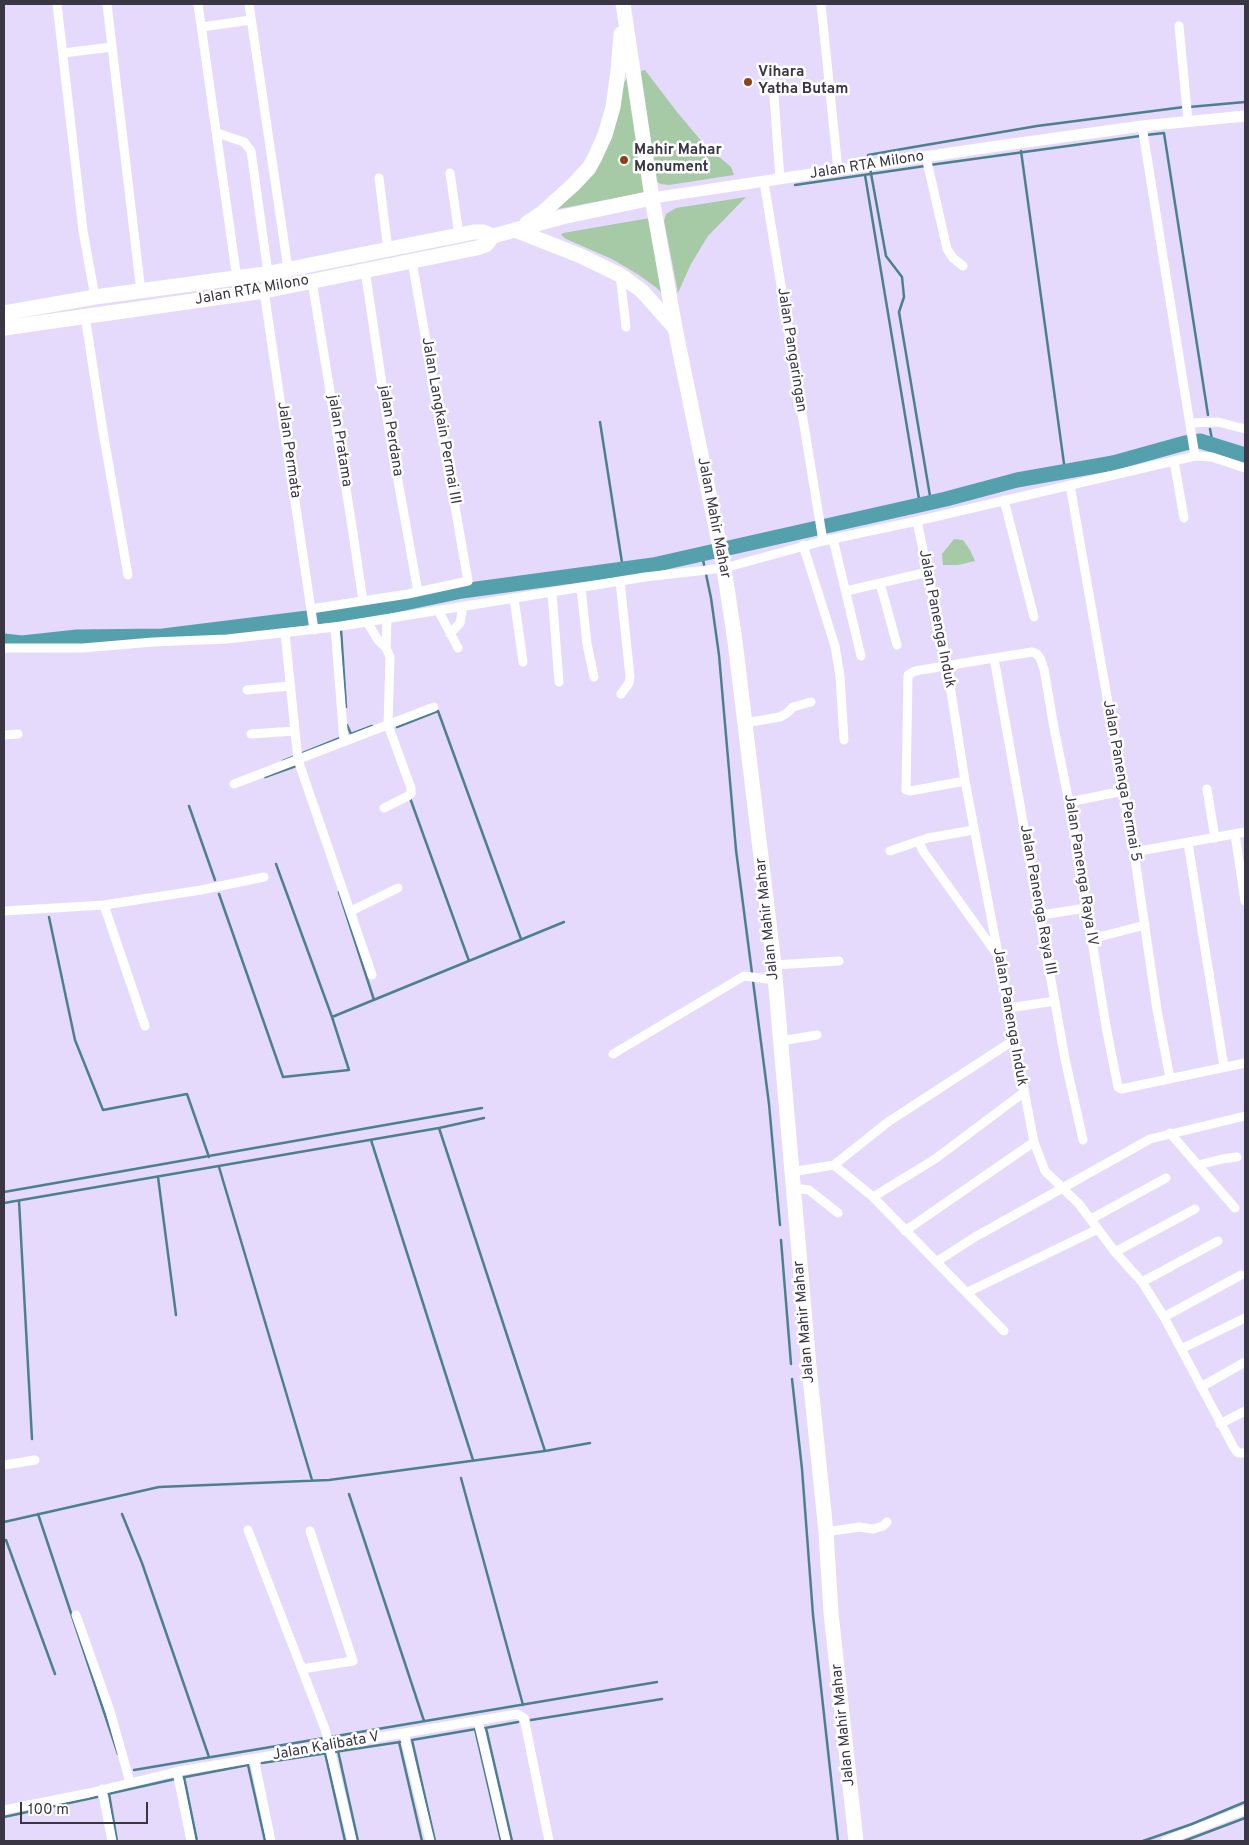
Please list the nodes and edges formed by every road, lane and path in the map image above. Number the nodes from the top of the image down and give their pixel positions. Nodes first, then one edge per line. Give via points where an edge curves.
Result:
1 (58, 4) edge
2 (107, 4) edge
3 (198, 4) edge
4 (249, 4) edge
5 (622, 4) edge
6 (821, 4) edge
7 (251, 20) junction
8 (1179, 26) dead end
9 (202, 27) junction
10 (112, 47) junction
11 (63, 54) junction
12 (774, 83) dead end
13 (1245, 116) edge
14 (1188, 121) junction
15 (1142, 126) junction
16 (217, 133) junction
17 (926, 157) junction
18 (838, 170) junction
19 (450, 173) dead end
20 (379, 178) dead end
21 (780, 179) junction
22 (764, 182) junction
23 (652, 198) junction
24 (515, 230) junction
25 (458, 236) junction
26 (493, 236) junction
27 (388, 250) junction
28 (412, 261) junction
29 (963, 266) dead end
30 (288, 270) junction
31 (365, 270) junction
32 (268, 274) junction
33 (620, 275) junction
34 (237, 279) junction
35 (312, 281) junction
36 (264, 291) junction
37 (142, 292) junction
38 (110, 296) junction
39 (95, 298) junction
40 (113, 312) junction
41 (4, 313) edge
42 (85, 316) junction
43 (4, 328) edge
44 (626, 328) dead end
45 (675, 328) junction
46 (1190, 424) junction
47 (1245, 429) edge
48 (1194, 453) junction
49 (1174, 461) junction
50 (1245, 471) edge
51 (1070, 485) junction
52 (1004, 500) junction
53 (1184, 518) dead end
54 (917, 521) junction
55 (822, 537) junction
56 (833, 539) junction
57 (803, 545) junction
58 (723, 565) junction
59 (928, 572) junction
60 (128, 575) dead end
61 (620, 581) junction
62 (880, 583) junction
63 (581, 588) junction
64 (846, 591) junction
65 (418, 592) junction
66 (552, 593) junction
67 (514, 598) junction
68 (363, 601) junction
69 (462, 606) junction
70 (438, 610) junction
71 (1034, 617) dead end
72 (312, 618) junction
73 (387, 619) junction
74 (367, 622) junction
75 (336, 627) junction
76 (285, 633) junction
77 (450, 634) junction
78 (897, 646) dead end
79 (4, 648) edge
80 (386, 648) junction
81 (458, 648) dead end
82 (861, 656) dead end
83 (994, 658) junction
84 (523, 662) dead end
85 (947, 666) junction
86 (594, 677) dead end
87 (559, 682) dead end
88 (290, 686) junction
89 (247, 690) dead end
90 (621, 694) dead end
91 (811, 702) dead end
92 (434, 707) dead end
93 (745, 723) junction
94 (388, 725) junction
95 (295, 731) junction
96 (18, 734) dead end
97 (251, 734) dead end
98 (4, 735) edge
99 (844, 740) dead end
100 (344, 742) junction
101 (298, 760) junction
102 (965, 781) junction
103 (234, 784) dead end
104 (1207, 789) dead end
105 (1123, 791) junction
106 (1069, 802) junction
107 (384, 808) dead end
108 (974, 830) junction
109 (1245, 832) edge
110 (1236, 834) junction
111 (1216, 838) junction
112 (919, 841) junction
113 (1188, 843) junction
114 (890, 851) dead end
115 (1134, 852) junction
116 (264, 877) dead end
117 (398, 888) dead end
118 (1245, 901) edge
119 (104, 905) junction
120 (1086, 908) junction
121 (4, 911) edge
122 (350, 911) junction
123 (1041, 915) junction
124 (1145, 925) junction
125 (1091, 939) junction
126 (998, 956) junction
127 (839, 961) dead end
128 (775, 972) junction
129 (372, 975) dead end
130 (1055, 1001) junction
131 (1009, 1008) junction
132 (145, 1026) dead end
133 (817, 1035) dead end
134 (1014, 1040) junction
135 (781, 1041) junction
136 (613, 1054) dead end
137 (1245, 1063) edge
138 (1224, 1067) junction
139 (1170, 1078) junction
140 (1023, 1093) junction
141 (1245, 1116) edge
142 (1170, 1133) junction
143 (1083, 1140) dead end
144 (1034, 1142) junction
145 (1238, 1157) dead end
146 (834, 1164) junction
147 (1198, 1164) junction
148 (792, 1172) junction
149 (1166, 1178) dead end
150 (793, 1188) junction
151 (1063, 1188) junction
152 (873, 1197) junction
153 (1235, 1208) dead end
154 (1195, 1209) dead end
155 (838, 1213) dead end
156 (1090, 1219) junction
157 (1098, 1229) junction
158 (906, 1231) junction
159 (1218, 1241) dead end
160 (1115, 1252) junction
161 (936, 1262) junction
162 (1240, 1275) dead end
163 (1142, 1282) junction
164 (968, 1292) junction
165 (1164, 1317) junction
166 (1245, 1318) edge
167 (1004, 1331) dead end
168 (1181, 1349) junction
169 (1245, 1362) edge
170 (1201, 1387) junction
171 (1245, 1411) edge
172 (1220, 1424) junction
173 (1243, 1453) edge
174 (35, 1460) dead end
175 (4, 1466) edge
176 (887, 1522) dead end
177 (248, 1530) dead end
178 (310, 1532) dead end
179 (826, 1532) junction
180 (76, 1616) dead end
181 (302, 1669) junction
182 (478, 1721) junction
183 (404, 1734) junction
184 (328, 1740) junction
185 (254, 1759) junction
186 (177, 1772) junction
187 (130, 1782) junction
188 (102, 1789) junction
189 (4, 1810) edge
190 (1245, 1810) edge
191 (112, 1841) edge
192 (191, 1841) edge
193 (271, 1841) edge
194 (352, 1841) edge
195 (430, 1841) edge
196 (506, 1841) edge
197 (549, 1841) edge
198 (856, 1841) edge
199 (1165, 1841) edge

1 - 11 street
2 - 10 street
3 - 9 street
4 - 7 street
5 - 23 highway, Jalan Mahir Mahar
5 - 24 highway via 618,71 610,120 600,147 573,185
6 - 18 street
7 - 9 street
7 - 30 street
8 - 14 street
9 - 16 street
10 - 11 street
10 - 37 street
11 - 39 street via 83,231
12 - 21 street
13 - 14 street, Jalan RTA Milono
14 - 15 street, Jalan RTA Milono
15 - 17 street, Jalan RTA Milono
15 - 46 street
16 - 32 street via 244,142 251,151
16 - 34 street
17 - 18 street, Jalan RTA Milono
17 - 29 street via 947,249 952,258
18 - 21 street, Jalan RTA Milono
19 - 25 street
20 - 27 street
21 - 22 street, Jalan RTA Milono
22 - 23 street, Jalan RTA Milono
22 - 55 street, Jalan Pangaringan
23 - 24 highway, Jalan RTA Milono
23 - 45 highway, Jalan Mahir Mahar
24 - 26 highway, Jalan RTA Milono
24 - 33 highway
25 - 26 highway, Jalan RTA Milono via 479,232
25 - 27 highway, Jalan RTA Milono
26 - 28 highway, Jalan RTA Milono via 482,247
27 - 30 highway, Jalan RTA Milono
28 - 31 highway, Jalan RTA Milono
28 - 65 street, Jalan Langkain Permai III via 468,581
30 - 32 highway, Jalan RTA Milono
31 - 35 highway, Jalan RTA Milono
31 - 65 street, jalan Perdana
32 - 34 highway, Jalan RTA Milono
33 - 44 street
33 - 45 highway via 642,291
34 - 37 highway, Jalan RTA Milono
35 - 36 highway, Jalan RTA Milono
35 - 68 street, jalan Pratama
36 - 40 highway, Jalan RTA Milono
36 - 72 street, Jalan Permata
37 - 38 highway, Jalan RTA Milono
38 - 39 highway, Jalan RTA Milono
38 - 40 highway
39 - 41 highway, Jalan RTA Milono
40 - 42 highway, Jalan RTA Milono
42 - 43 highway, Jalan RTA Milono
42 - 60 street
45 - 58 highway, Jalan Mahir Mahar
46 - 47 street via 1218,422
46 - 48 street
48 - 49 street
48 - 50 street
49 - 51 street
49 - 53 street
51 - 52 street
51 - 105 street, Jalan Panenga Permai 5
52 - 54 street
52 - 71 street
54 - 56 street
54 - 59 street, Jalan Panenga Induk
55 - 56 street
55 - 57 street
56 - 64 street
57 - 58 street
57 - 99 street via 836,654
58 - 61 street
58 - 93 highway, Jalan Mahir Mahar
59 - 62 street
59 - 85 street, Jalan Panenga Induk
61 - 63 street
61 - 90 street via 630,677
62 - 64 street
62 - 78 street
63 - 66 street
63 - 86 street
64 - 82 street
65 - 68 street
66 - 67 street
66 - 87 street
67 - 69 street
67 - 84 street
68 - 72 street
69 - 70 street
69 - 77 street via 460,623
70 - 73 street
70 - 77 street
72 - 75 street
72 - 76 street
73 - 74 street
73 - 80 street
74 - 75 street
74 - 80 street
75 - 100 street
76 - 79 street via 83,648
76 - 88 street
77 - 81 street
80 - 94 street via 390,657
83 - 85 street
83 - 106 street, Jalan Panenga Raya IV via 1032,652 1042,663
83 - 123 street, Jalan Panenga Raya III
85 - 102 street, Jalan Panenga Induk
85 - 102 street via 908,675 906,787 910,791
88 - 89 street
88 - 95 street
91 - 93 street via 793,707 780,717
92 - 94 street
93 - 128 highway, Jalan Mahir Mahar
94 - 100 street
94 - 107 street via 412,791
95 - 97 street
95 - 101 street
96 - 98 street
100 - 101 street
101 - 103 street
101 - 122 street
102 - 108 street, Jalan Panenga Induk
104 - 111 street
105 - 106 street
105 - 115 street, Jalan Panenga Permai 5
106 - 120 street, Jalan Panenga Raya IV
108 - 112 street
108 - 126 street, Jalan Panenga Induk
109 - 110 street
110 - 111 street
110 - 118 street
111 - 113 street
112 - 114 street
112 - 126 street
113 - 115 street
113 - 138 street
115 - 124 street, Jalan Panenga Permai 5
116 - 119 street
117 - 122 street
119 - 121 street
119 - 132 street
120 - 123 street
120 - 125 street, Jalan Panenga Raya IV
122 - 129 street
123 - 130 street, Jalan Panenga Raya III
124 - 125 street
124 - 139 street, Jalan Panenga Permai 5
125 - 139 street, Jalan Panenga Raya IV via 1118,1087
126 - 131 street, Jalan Panenga Induk
127 - 128 street
128 - 135 highway, Jalan Mahir Mahar
128 - 136 street via 744,976
130 - 131 street
130 - 143 street, Jalan Panenga Raya III
131 - 134 street, Jalan Panenga Induk
133 - 135 street
134 - 140 street, Jalan Panenga Induk
134 - 146 street via 888,1122
135 - 148 highway, Jalan Mahir Mahar
137 - 138 street
138 - 139 street
140 - 144 street, Jalan Panenga Induk
140 - 152 street via 934,1159
141 - 142 street
142 - 147 street
142 - 151 street via 1150,1139
144 - 151 street, Jalan Panenga Induk via 1045,1170
144 - 158 street
145 - 147 street
146 - 148 street
146 - 152 street
147 - 153 street
148 - 150 highway, Jalan Mahir Mahar
149 - 156 street
150 - 155 street via 809,1190
150 - 179 highway, Jalan Mahir Mahar
151 - 156 street, Jalan Panenga Induk
151 - 161 street
152 - 158 street
154 - 160 street
156 - 157 street, Jalan Panenga Induk
157 - 160 street, Jalan Panenga Induk
157 - 164 street
158 - 161 street
159 - 163 street
160 - 163 street, Jalan Panenga Induk
161 - 164 street
162 - 165 street
163 - 165 street, Jalan Panenga Induk
164 - 167 street
165 - 168 street, Jalan Panenga Induk
166 - 168 street
168 - 170 street, Jalan Panenga Induk
169 - 170 street
170 - 172 street, Jalan Panenga Induk
171 - 172 street
172 - 173 street, Jalan Panenga Induk via 1234,1448
174 - 175 street
176 - 179 street via 873,1529 859,1527
177 - 181 street
178 - 181 street via 353,1661
179 - 198 highway, Jalan Mahir Mahar
180 - 187 street via 110,1711
181 - 184 street
182 - 183 street, Jalan Kalibata V
182 - 196 street
182 - 197 street, Jalan Kalibata V via 517,1714 524,1718
183 - 184 street, Jalan Kalibata V
183 - 195 street
184 - 185 street, Jalan Kalibata V
184 - 194 street
185 - 186 street, Jalan Kalibata V
185 - 193 street
186 - 187 street, Jalan Kalibata V
186 - 192 street
187 - 188 street, Jalan Kalibata V
188 - 189 street, Jalan Kalibata V
188 - 191 street
190 - 199 street

